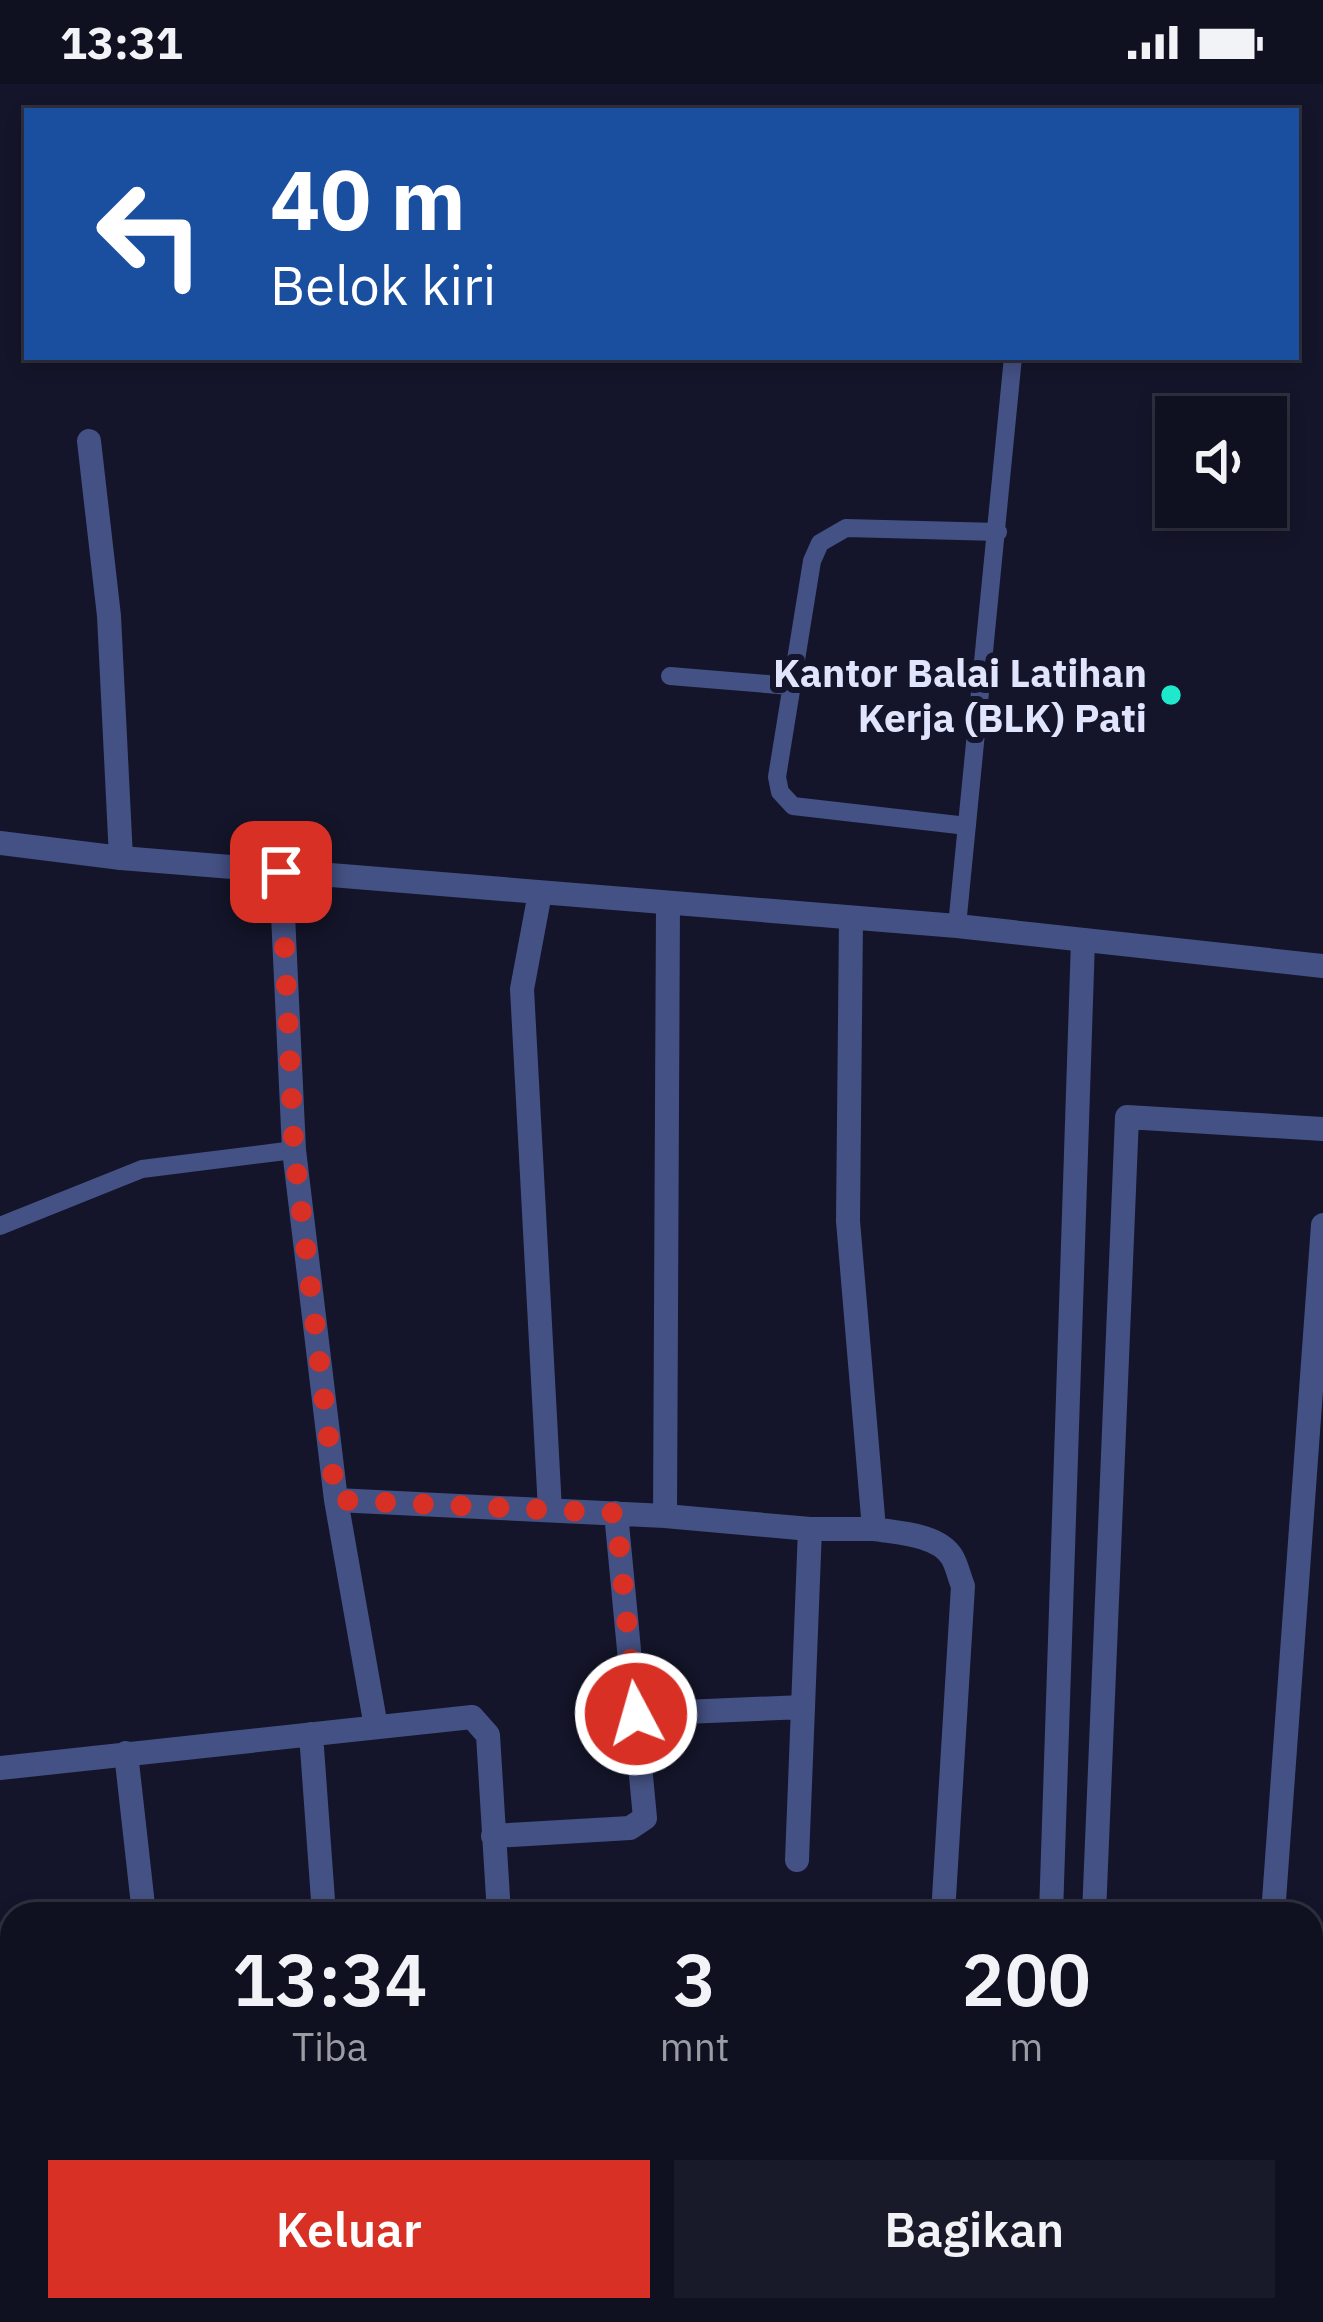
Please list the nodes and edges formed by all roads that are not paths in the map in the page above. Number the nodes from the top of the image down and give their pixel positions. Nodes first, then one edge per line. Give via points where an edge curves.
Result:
1 (1013, 360) edge
2 (88, 441) dead end
3 (998, 532) junction
4 (670, 676) dead end
5 (791, 686) junction
6 (968, 826) junction
7 (0, 843) edge
8 (121, 858) junction
9 (281, 872) junction
10 (539, 893) junction
11 (668, 904) junction
12 (851, 919) junction
13 (957, 926) junction
14 (1082, 940) junction
15 (1323, 966) edge
16 (1323, 1129) edge
17 (294, 1150) junction
18 (1323, 1225) edge
19 (0, 1226) edge
20 (336, 1500) junction
21 (550, 1510) junction
22 (616, 1513) junction
23 (665, 1516) junction
24 (874, 1528) junction
25 (810, 1529) junction
26 (803, 1707) junction
27 (636, 1714) junction
28 (376, 1727) junction
29 (311, 1734) junction
30 (126, 1754) junction
31 (0, 1768) edge
32 (493, 1837) junction
33 (796, 1860) dead end
34 (142, 1902) edge
35 (323, 1902) edge
36 (498, 1902) edge
37 (944, 1902) edge
38 (1052, 1902) edge
39 (1094, 1902) edge
40 (1274, 1902) edge

1 - 3 lane
2 - 8 street via 109,616
3 - 5 lane via 832,534 812,561
3 - 6 lane
4 - 5 lane
5 - 6 lane via 777,777 793,806
6 - 13 lane
7 - 8 street
8 - 9 street
9 - 10 street
9 - 17 street
10 - 11 street
10 - 21 street via 522,989
11 - 12 street
11 - 23 street
12 - 13 street
12 - 24 street via 848,1221
13 - 14 street
14 - 15 street
14 - 38 street
16 - 39 street via 1127,1117
17 - 19 lane via 142,1169
17 - 20 street
18 - 40 street
20 - 21 street
20 - 28 street
21 - 22 street
22 - 23 street
22 - 27 street
23 - 25 street
24 - 25 street
24 - 37 street via 942,1547 963,1586
25 - 26 street
26 - 27 street
26 - 33 street
27 - 32 street via 644,1818 630,1828
28 - 29 street
28 - 32 street via 472,1717 481,1723
29 - 30 street
29 - 35 street
30 - 31 street
30 - 34 street
32 - 36 street

